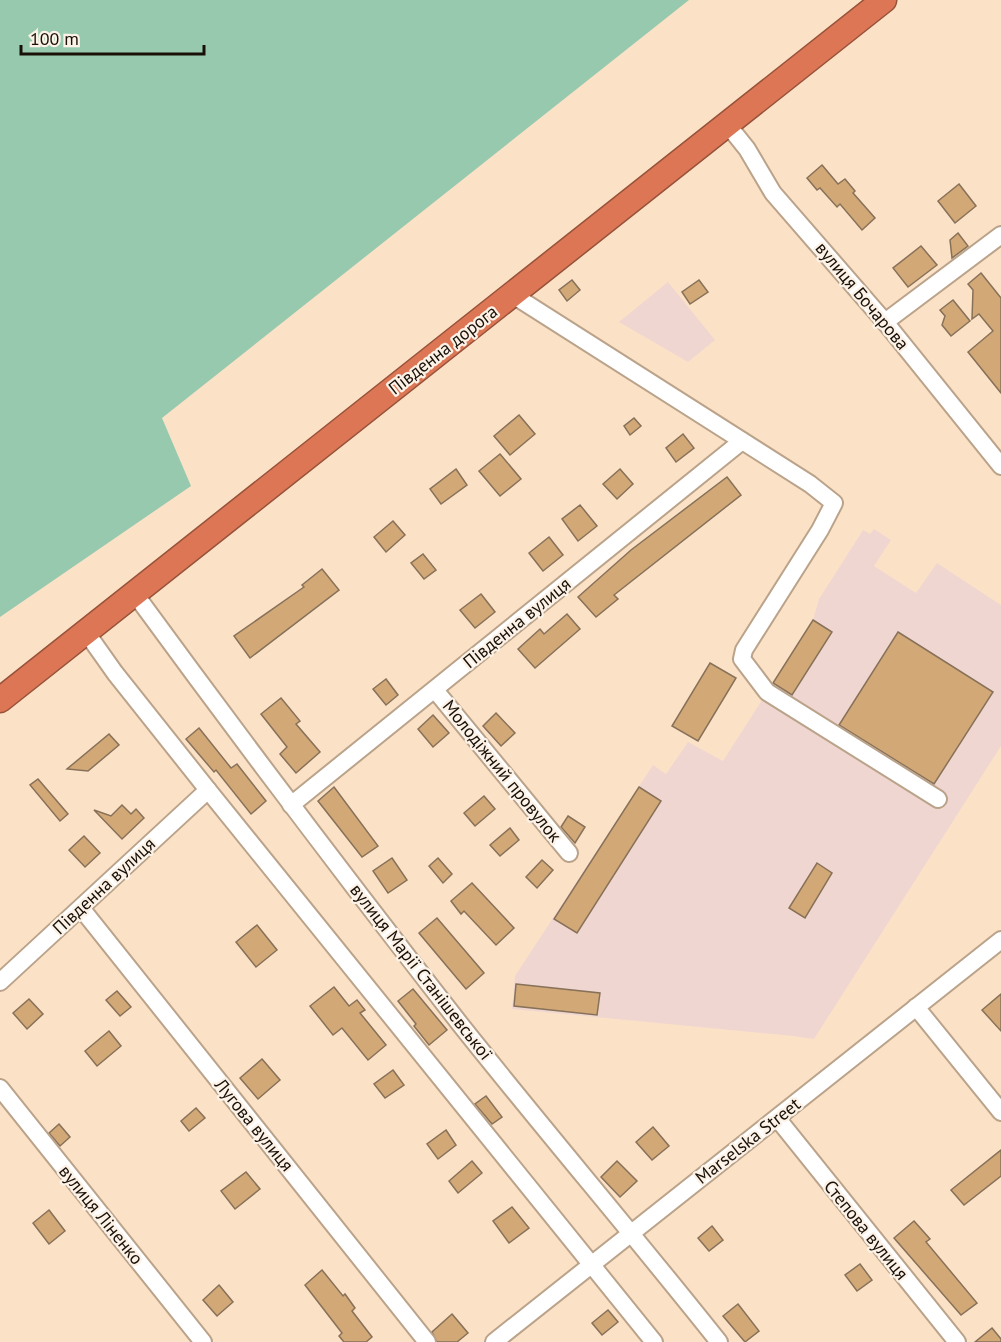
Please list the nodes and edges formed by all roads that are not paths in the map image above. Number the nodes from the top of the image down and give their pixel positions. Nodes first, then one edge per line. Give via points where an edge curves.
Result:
1 (884, 0) edge
2 (728, 124) junction
3 (1001, 235) edge
4 (513, 295) junction
5 (885, 322) junction
6 (742, 441) junction
7 (1001, 466) edge
8 (135, 594) junction
9 (86, 632) junction
10 (435, 690) junction
11 (2, 694) edge
12 (208, 790) junction
13 (938, 800) dead end
14 (291, 805) junction
15 (569, 853) dead end
16 (81, 908) junction
17 (1001, 940) edge
18 (0, 982) edge
19 (916, 1008) junction
20 (0, 1088) edge
21 (1001, 1112) edge
22 (777, 1118) junction
23 (632, 1233) junction
24 (593, 1264) junction
25 (203, 1342) edge
26 (427, 1342) edge
27 (494, 1342) edge
28 (654, 1342) edge
29 (719, 1342) edge
30 (957, 1342) edge

1 - 2 highway, Південна дорога
2 - 4 highway, Південна дорога
2 - 5 street, вулиця Бочарова via 773,193
3 - 5 street
4 - 6 street
4 - 8 highway, Південна дорога
5 - 7 street, вулиця Бочарова
6 - 10 street, Південна вулиця
6 - 13 street via 834,503 742,659 766,692
8 - 9 highway, Південна дорога
8 - 14 street, вулиця Марії Станішевської
9 - 11 highway, Південна дорога
9 - 12 street
10 - 14 street, Південна вулиця
10 - 15 street, Молодіжний провулок
12 - 16 street, Південна вулиця
12 - 24 street
14 - 23 street, вулиця Марії Станішевської via 461,1024
16 - 18 street, Південна вулиця
16 - 26 street, Лугова вулиця
17 - 19 street, Marselska Street
19 - 21 street
19 - 22 street, Marselska Street
20 - 25 street, вулиця Ліненко
22 - 23 street, Marselska Street
22 - 30 street, Степова вулиця
23 - 24 street, Marselska Street
23 - 29 street, вулиця Марії Станішевської
24 - 27 street, Marselska Street
24 - 28 street

